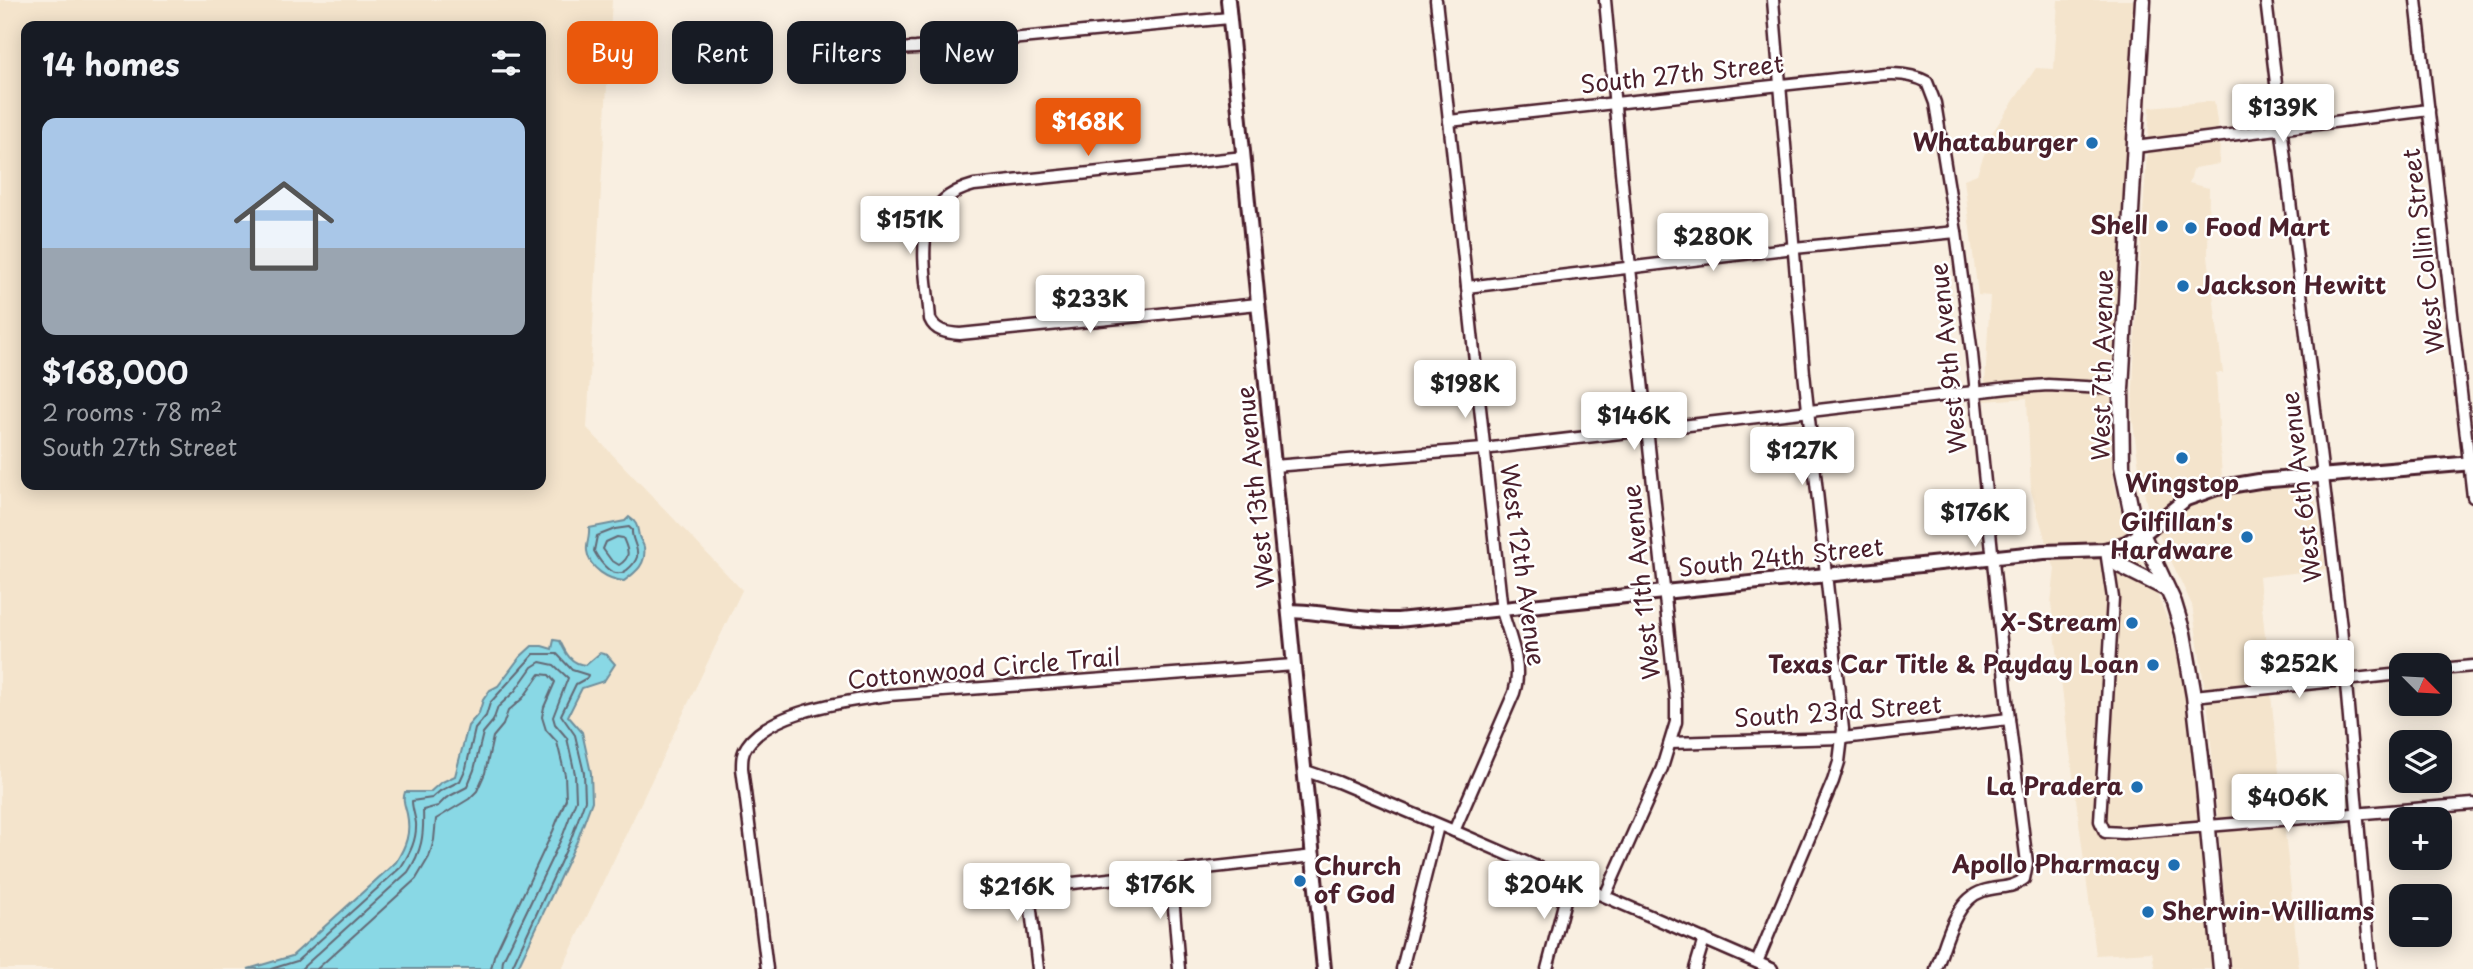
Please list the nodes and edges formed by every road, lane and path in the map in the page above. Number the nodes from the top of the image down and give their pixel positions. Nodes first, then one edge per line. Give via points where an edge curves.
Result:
1 (1228, 0) edge
2 (1436, 0) edge
3 (1605, 0) edge
4 (1773, 0) edge
5 (2143, 0) edge
6 (2266, 0) edge
7 (2416, 0) edge
8 (1230, 18) junction
9 (906, 48) edge
10 (1920, 78) joint
11 (1780, 85) junction
12 (1614, 103) junction
13 (2429, 110) junction
14 (1449, 121) junction
15 (2283, 128) junction
16 (2134, 147) junction
17 (1244, 157) junction
18 (1956, 232) junction
19 (1794, 248) junction
20 (1630, 268) junction
21 (1467, 287) junction
22 (1258, 304) junction
23 (2121, 389) junction
24 (1975, 391) junction
25 (1808, 410) junction
26 (1647, 430) junction
27 (1483, 449) junction
28 (2471, 463) edge
29 (1275, 466) junction
30 (2322, 476) junction
31 (2473, 498) edge
32 (2141, 534) junction
33 (2106, 551) junction
34 (1991, 558) junction
35 (1827, 576) junction
36 (2166, 589) junction
37 (1665, 591) junction
38 (1290, 611) junction
39 (1502, 611) junction
40 (1294, 665) junction
41 (2473, 666) edge
42 (2452, 668) edge
43 (2389, 675) edge
44 (2345, 680) junction
45 (2194, 696) junction
46 (2009, 719) junction
47 (1843, 738) junction
48 (1670, 743) junction
49 (1306, 771) junction
50 (2473, 804) edge
51 (2357, 814) junction
52 (2208, 825) junction
53 (1438, 826) junction
54 (1454, 831) junction
55 (1314, 856) junction
56 (1171, 871) junction
57 (1570, 881) junction
58 (1605, 896) junction
59 (1704, 939) junction
60 (1757, 962) junction
61 (767, 969) edge
62 (1038, 969) edge
63 (1179, 969) edge
64 (1324, 969) edge
65 (1402, 969) edge
66 (1547, 969) edge
67 (1695, 969) edge
68 (1772, 969) edge
69 (1937, 969) edge
70 (2221, 969) edge
71 (2371, 969) edge

1 - 8 street, West 13th Avenue
2 - 14 street, West 12th Avenue
3 - 12 street, West 11th Avenue
4 - 11 street
5 - 16 main road, West 7th Avenue
6 - 15 street, West 6th Avenue
7 - 13 street, West Collin Street
8 - 9 street
8 - 17 street, West 13th Avenue
10 - 11 street, South 27th Street via 1900,74
10 - 18 street, West 9th Avenue via 1927,82 1935,103
11 - 12 street, South 27th Street
11 - 19 street
12 - 14 street, South 27th Street
12 - 20 street, West 11th Avenue
13 - 15 street
13 - 28 street, West Collin Street
14 - 21 street, West 12th Avenue
15 - 16 street
15 - 30 street, West 6th Avenue
16 - 23 main road, West 7th Avenue
17 - 22 street, West 13th Avenue
17 - 22 street via 960,188 933,210 923,235 930,319 939,330 960,334
18 - 19 street
18 - 24 street, West 9th Avenue
19 - 20 street
19 - 25 street
20 - 21 street
20 - 26 street, West 11th Avenue
21 - 27 street, West 12th Avenue
22 - 29 street, West 13th Avenue
23 - 24 street via 2048,385
23 - 32 main road, West 7th Avenue via 2122,466
24 - 25 street
24 - 34 street, West 9th Avenue
25 - 26 street
25 - 35 street
26 - 27 street
26 - 37 street, West 11th Avenue
27 - 29 street
27 - 39 street, West 12th Avenue
28 - 30 street, South 24th Street
28 - 31 street, West Collin Street
29 - 38 street, West 13th Avenue
30 - 32 street, South 24th Street via 2201,492
30 - 44 street, West 6th Avenue
32 - 33 street, South 24th Street
32 - 36 main road, West 7th Avenue
33 - 34 street, South 24th Street
33 - 36 main road via 2119,565
33 - 52 street via 2113,598 2100,821 2105,832 2123,833
34 - 35 street, South 24th Street
34 - 46 street, West 9th Avenue
35 - 37 street, South 24th Street
35 - 47 street
36 - 45 main road, West 7th Avenue via 2183,632
37 - 39 street, South 24th Street
37 - 48 street, West 11th Avenue via 1676,701
38 - 39 street, South 24th Street via 1373,621
38 - 40 street, West 13th Avenue
39 - 54 street, West 12th Avenue via 1518,680
40 - 49 street, West 13th Avenue
40 - 61 street, Cottonwood Circle Trail via 889,695 846,702 772,724 746,747 742,768
41 - 42 street
43 - 44 street
44 - 45 street
44 - 51 street, West 6th Avenue
45 - 52 main road, West 7th Avenue
46 - 47 street, South 23rd Street
46 - 69 street, West 9th Avenue via 2027,863 2024,879 1982,891 1966,903
47 - 48 street, South 23rd Street
47 - 60 street via 1833,780
48 - 58 street, West 11th Avenue
49 - 53 street
49 - 55 street, West 13th Avenue
50 - 51 street
51 - 52 street
51 - 71 street, West 6th Avenue
52 - 70 main road, West 7th Avenue
53 - 54 street
53 - 65 street
54 - 57 street
55 - 56 street
55 - 64 street, West 13th Avenue
56 - 62 street via 1046,886 1038,891 1030,902
56 - 63 street
57 - 58 street
57 - 66 street
58 - 59 street
59 - 60 street
59 - 67 street
60 - 68 street

